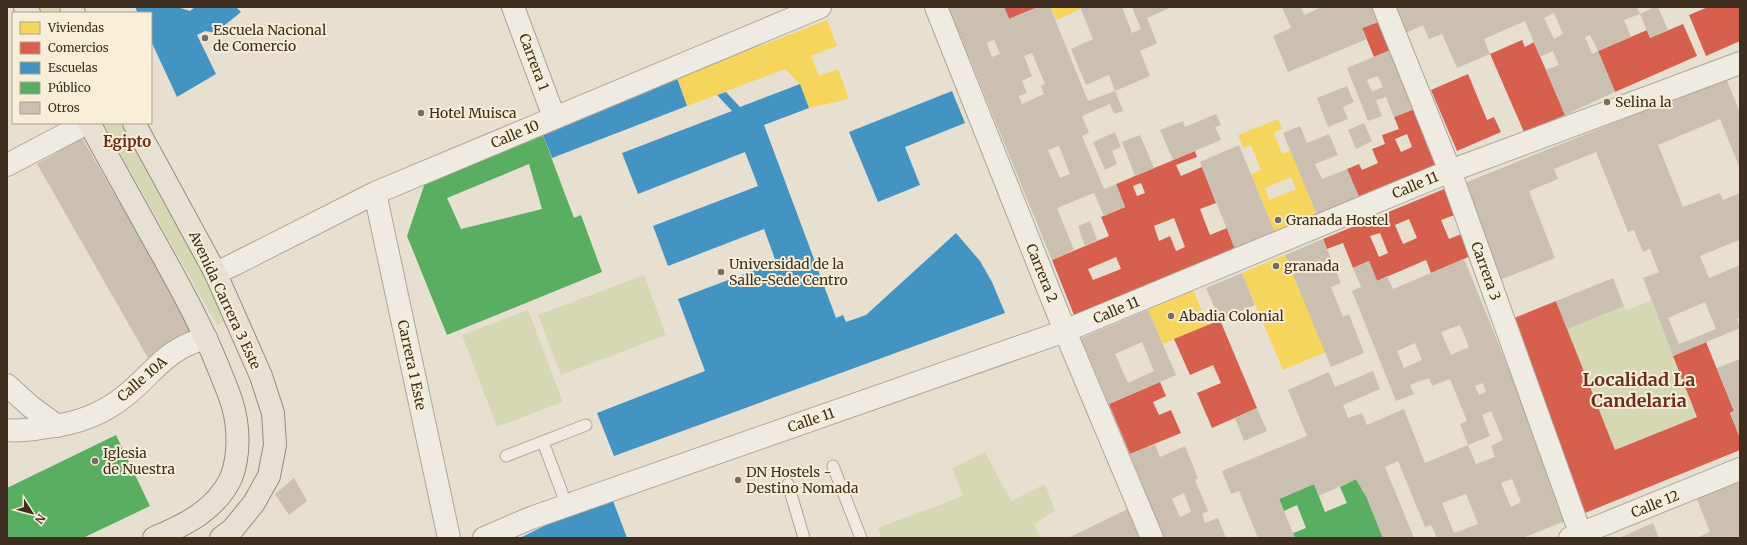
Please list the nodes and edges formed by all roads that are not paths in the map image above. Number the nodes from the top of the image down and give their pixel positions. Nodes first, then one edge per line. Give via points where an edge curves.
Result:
1 (513, 7) edge
2 (820, 7) edge
3 (936, 7) edge
4 (1384, 7) edge
5 (1740, 63) edge
6 (554, 117) junction
7 (86, 124) edge
8 (89, 124) edge
9 (135, 124) edge
10 (7, 165) edge
11 (1450, 171) junction
12 (375, 193) junction
13 (215, 272) junction
14 (1065, 331) junction
15 (206, 338) junction
16 (7, 385) edge
17 (56, 426) junction
18 (586, 426) dead end
19 (7, 430) edge
20 (543, 442) junction
21 (506, 456) dead end
22 (833, 466) dead end
23 (1740, 469) edge
24 (788, 484) dead end
25 (566, 506) junction
26 (1577, 537) edge
27 (154, 538) edge
28 (222, 538) edge
29 (450, 538) edge
30 (484, 538) edge
31 (804, 538) edge
32 (861, 538) edge
33 (1152, 538) edge

1 - 6 street, Carrera 1
2 - 6 street, Calle 10
3 - 14 street, Carrera 2
4 - 11 street, Carrera 3
5 - 11 street, Calle 11
6 - 12 street, Calle 10
7 - 10 street
8 - 15 main road
9 - 13 main road, Avenida Carrera 3 Este
11 - 14 street, Calle 11
11 - 26 street, Carrera 3
12 - 13 street, Calle 10
12 - 29 street, Carrera 1 Este
13 - 28 main road, Avenida Carrera 3 Este via 261,376 273,413 275,445 273,461 264,488 245,515
14 - 25 street, Calle 11
14 - 33 street, Carrera 2
15 - 17 street, Calle 10A via 188,344 167,357 140,383 109,407 91,416
15 - 27 main road via 233,404 238,436 231,477 217,500 199,516
16 - 17 street
17 - 19 street, Calle 10A
18 - 20 lane
20 - 21 lane
20 - 25 lane
22 - 32 lane
23 - 26 street, Calle 12
24 - 31 lane
25 - 30 street, Calle 11

